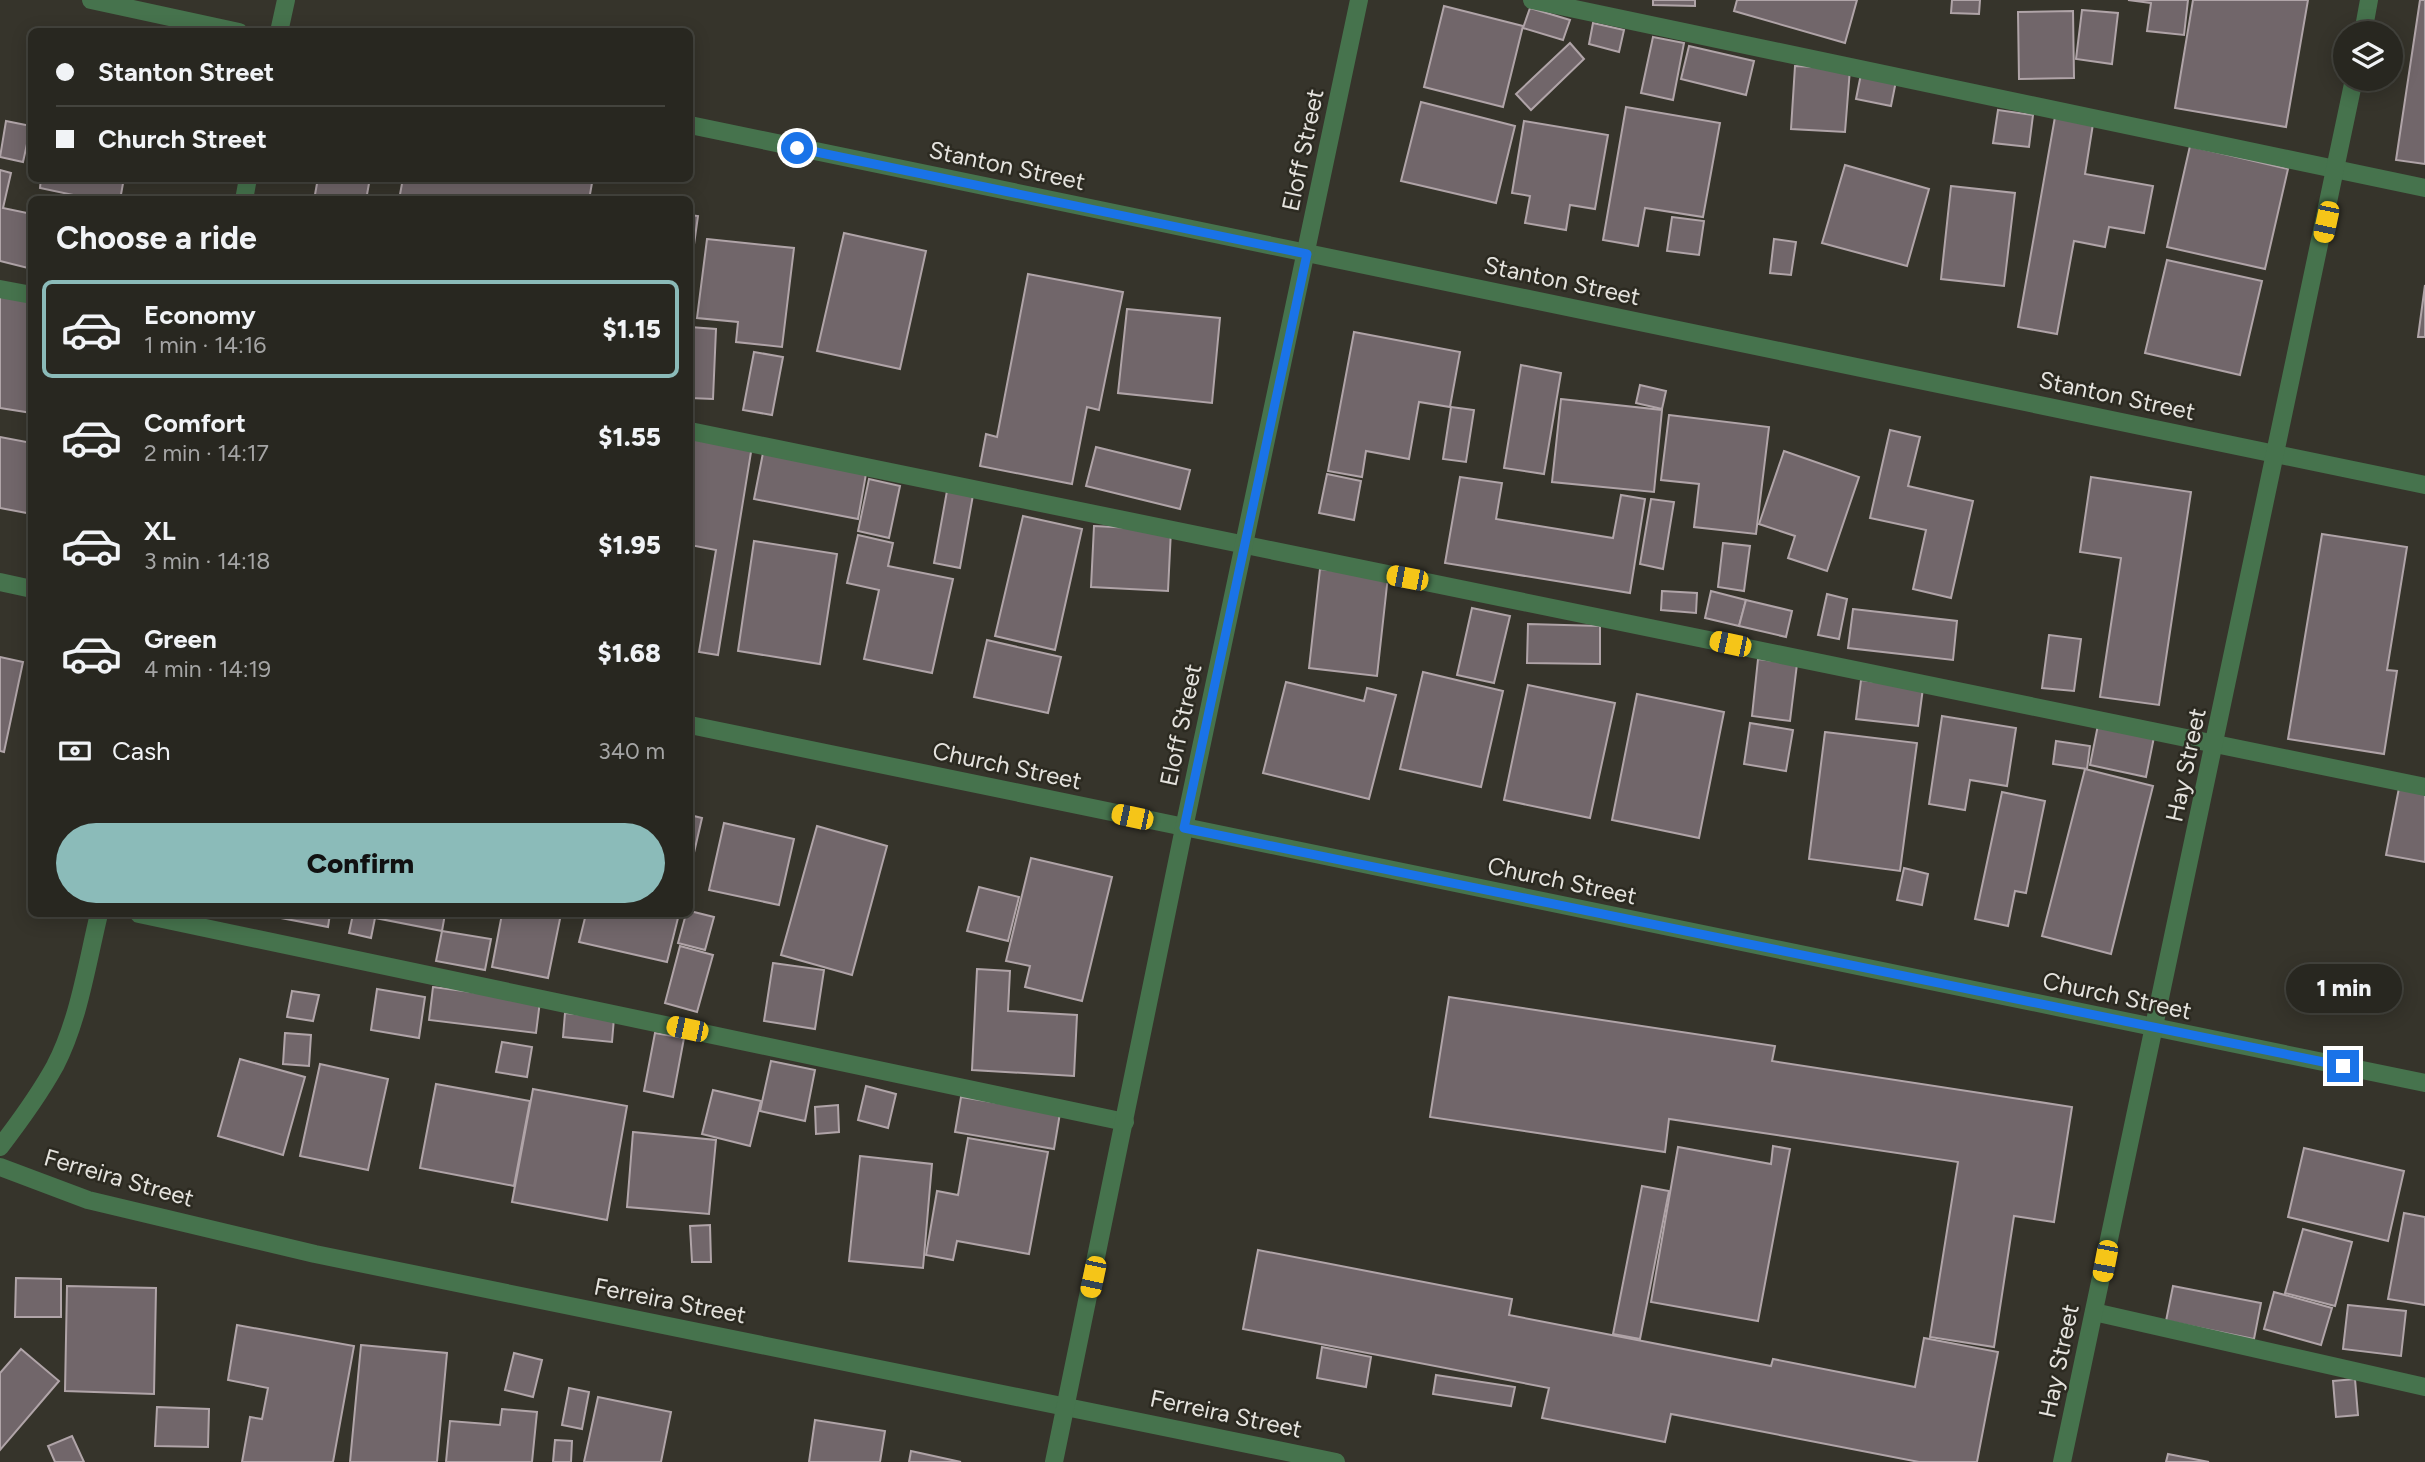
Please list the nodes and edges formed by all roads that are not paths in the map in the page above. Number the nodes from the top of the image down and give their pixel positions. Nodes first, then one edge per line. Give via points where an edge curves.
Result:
1 (91, 0) edge
2 (286, 0) edge
3 (1359, 0) edge
4 (1532, 0) edge
5 (2369, 0) edge
6 (2365, 21) edge
7 (220, 28) edge
8 (280, 28) edge
9 (2352, 91) edge
10 (693, 126) edge
11 (2337, 170) junction
12 (2425, 188) edge
13 (1307, 254) junction
14 (0, 289) edge
15 (28, 294) edge
16 (693, 431) edge
17 (2278, 454) junction
18 (2425, 485) edge
19 (1245, 544) junction
20 (0, 582) edge
21 (28, 588) edge
22 (693, 726) edge
23 (2216, 744) junction
24 (2425, 787) edge
25 (1184, 828) junction
26 (98, 917) edge
27 (153, 917) edge
28 (2152, 1028) junction
29 (2425, 1083) edge
30 (1125, 1122) junction
31 (0, 1147) edge
32 (0, 1167) edge
33 (2094, 1312) junction
34 (2425, 1387) edge
35 (1065, 1406) junction
36 (1054, 1462) edge
37 (1336, 1462) edge
38 (2062, 1462) edge

1 - 7 street
2 - 8 street
3 - 13 street, Eloff Street
4 - 11 street
5 - 6 street
9 - 11 street, Hay Street
10 - 13 street, Stanton Street
11 - 12 street
11 - 17 street, Hay Street
13 - 17 street, Stanton Street
13 - 19 street, Eloff Street
14 - 15 street
16 - 19 street
17 - 18 street, Stanton Street
17 - 23 street, Hay Street
19 - 23 street
19 - 25 street, Eloff Street
20 - 21 street
22 - 25 street, Church Street
23 - 24 street
23 - 28 street, Hay Street
25 - 28 street, Church Street
25 - 30 street, Eloff Street
26 - 31 street via 80,996 56,1064
27 - 30 street
28 - 29 street, Church Street
28 - 33 street, Hay Street
30 - 35 street, Eloff Street
32 - 35 street, Ferreira Street via 89,1200 315,1254
33 - 34 street
33 - 38 street, Hay Street
35 - 36 street, Eloff Street
35 - 37 street, Ferreira Street

